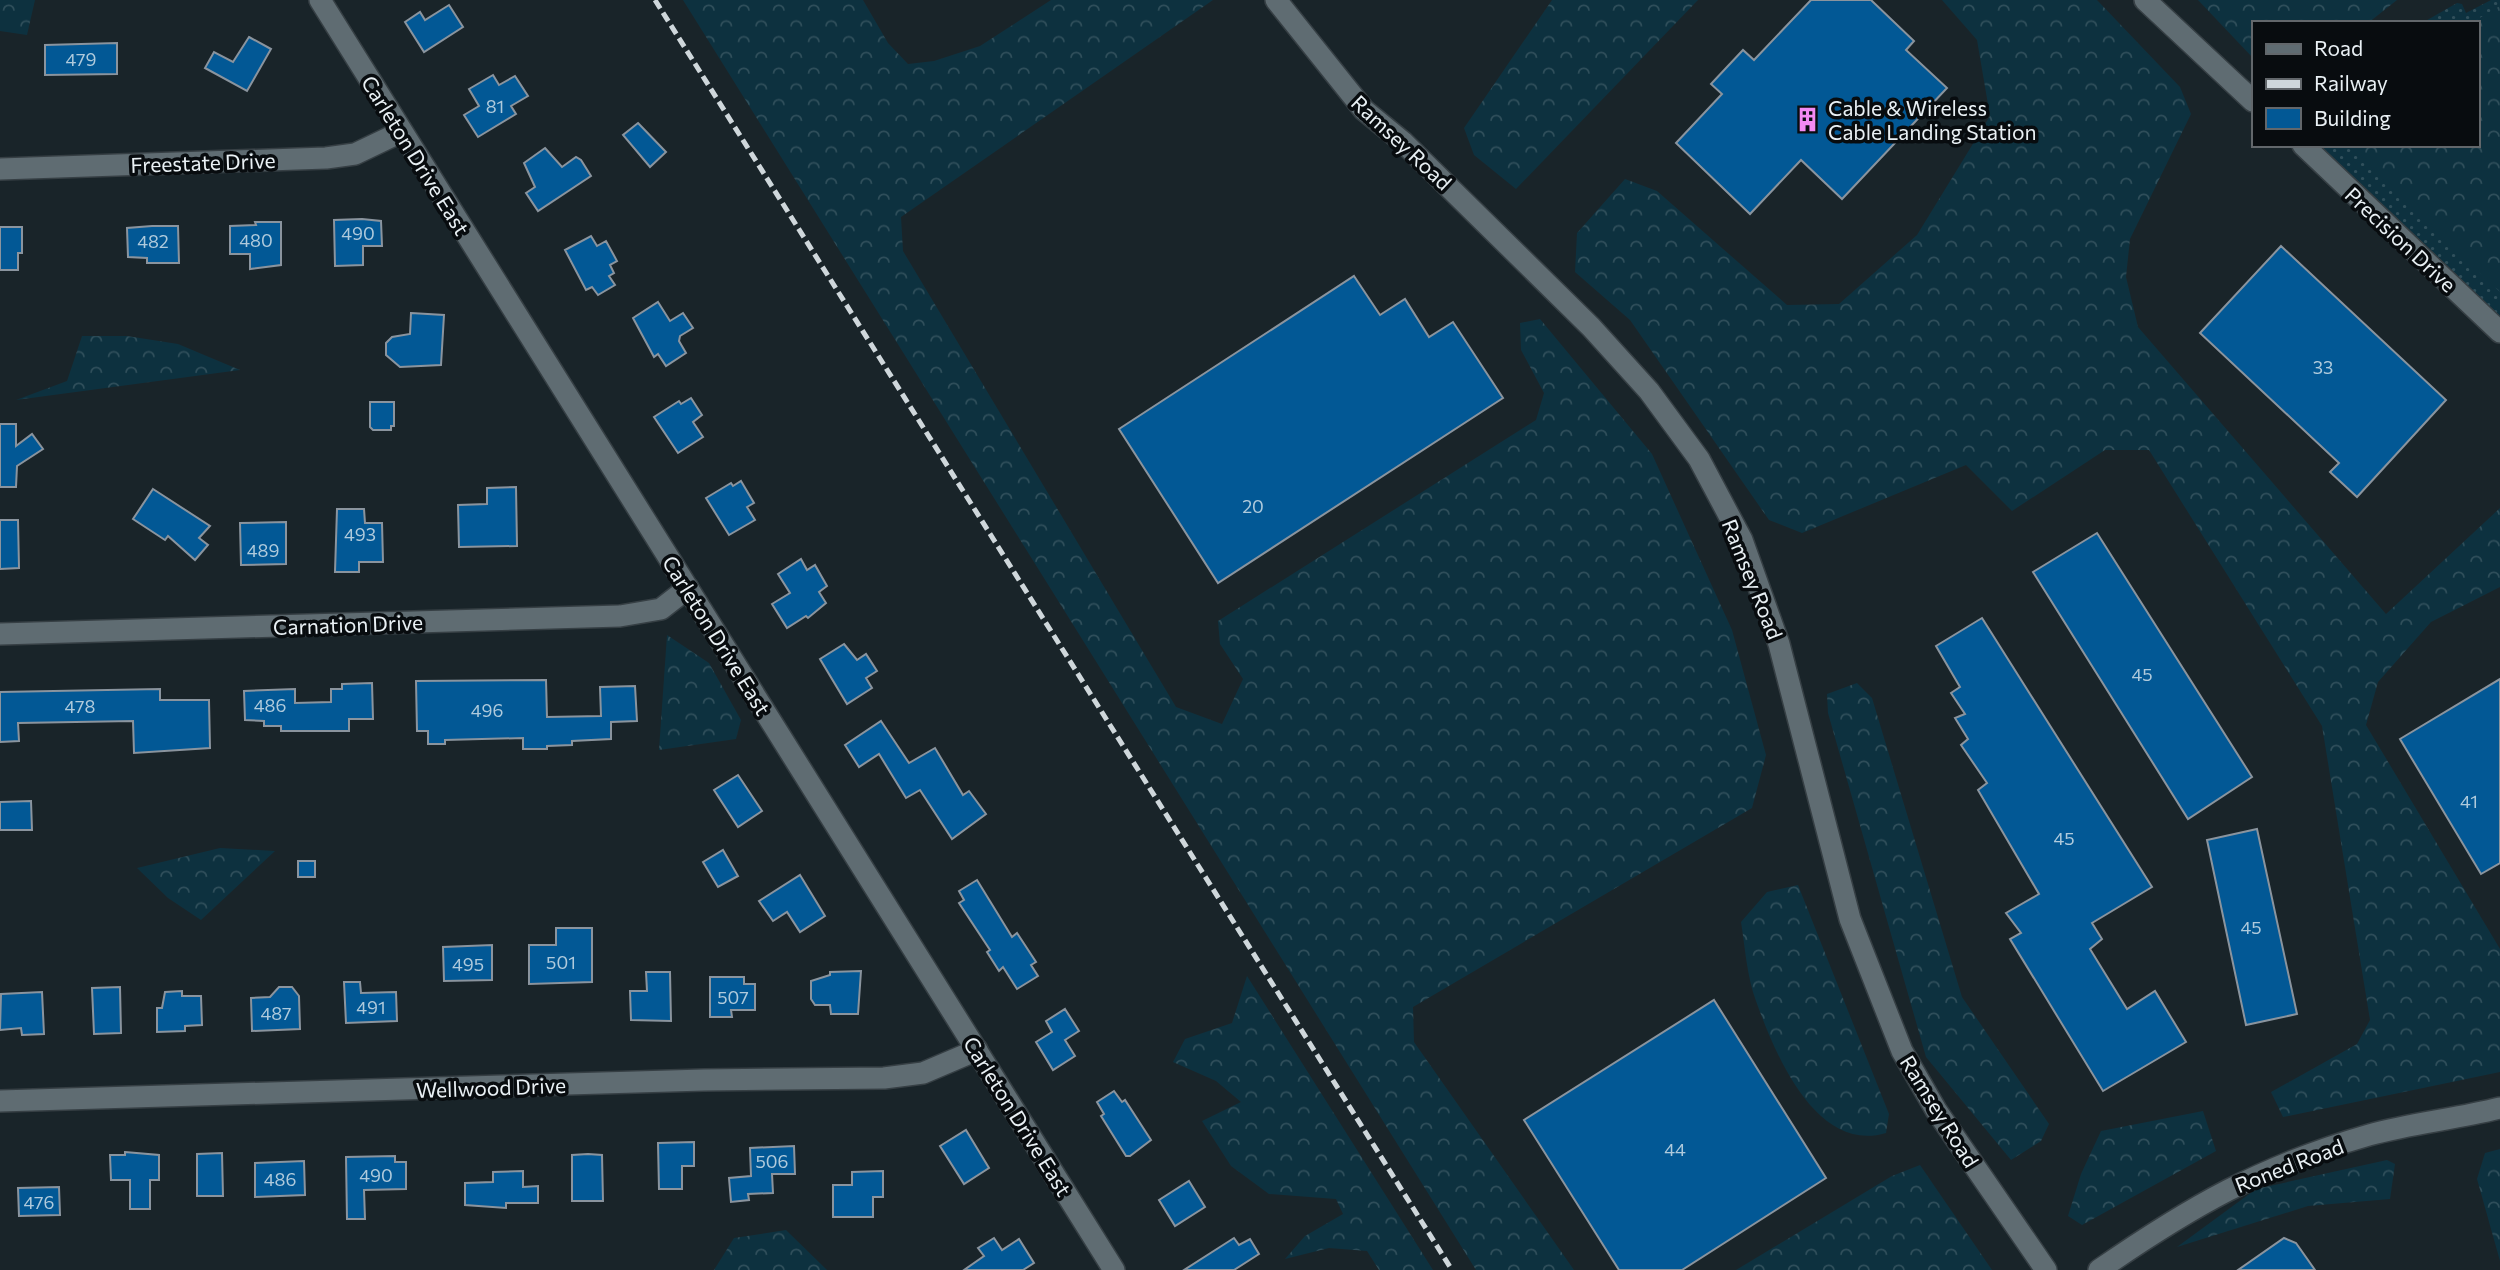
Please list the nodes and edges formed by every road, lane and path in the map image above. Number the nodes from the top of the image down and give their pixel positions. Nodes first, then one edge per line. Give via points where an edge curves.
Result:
1 (320, 0) edge
2 (1276, 0) edge
3 (2145, 0) edge
4 (2252, 100) edge
5 (401, 132) junction
6 (2305, 147) edge
7 (0, 169) edge
8 (2500, 332) edge
9 (688, 588) junction
10 (0, 634) edge
11 (977, 1050) junction
12 (0, 1101) edge
13 (2500, 1108) edge
14 (1114, 1270) edge
15 (2046, 1270) edge
16 (2099, 1270) edge

1 - 5 street, Carleton Drive East
2 - 15 street, Ramsey Road via 1364,110 1412,151 1591,327 1649,391 1699,459 1742,540 1779,644 1850,919 1902,1051 1936,1110
3 - 4 street
5 - 7 street, Freestate Drive via 355,154 326,158
5 - 9 street, Carleton Drive East
6 - 8 street, Precision Drive
9 - 10 street, Carnation Drive via 661,608 620,616
9 - 11 street, Carleton Drive East
11 - 12 street, Wellwood Drive via 923,1073 884,1078
11 - 14 street, Carleton Drive East
13 - 16 street, Roned Road via 2371,1134 2286,1162 2174,1217

